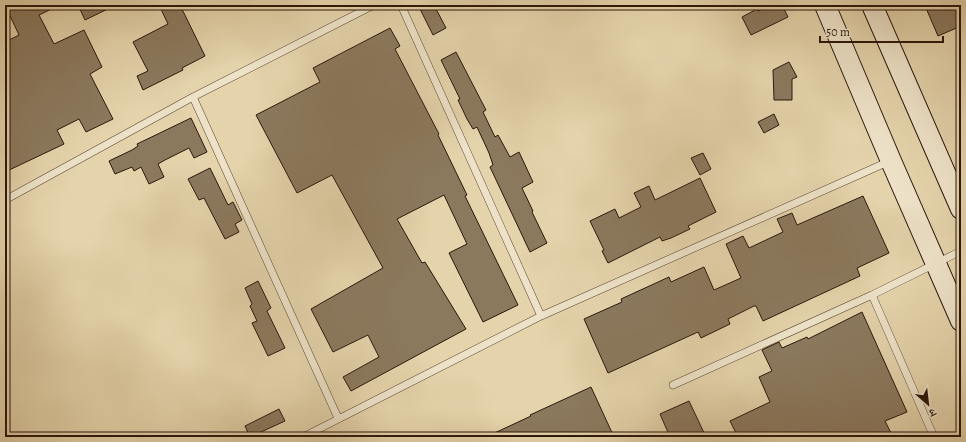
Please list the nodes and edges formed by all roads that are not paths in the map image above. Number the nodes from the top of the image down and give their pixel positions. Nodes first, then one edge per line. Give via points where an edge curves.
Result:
1 (374, 5) edge
2 (401, 5) edge
3 (825, 5) edge
4 (872, 5) edge
5 (193, 97) junction
6 (891, 161) junction
7 (5, 200) edge
8 (961, 209) edge
9 (961, 250) edge
10 (936, 264) junction
11 (872, 295) junction
12 (541, 316) junction
13 (961, 321) edge
14 (673, 385) dead end
15 (338, 418) junction
16 (302, 437) edge
17 (934, 437) edge

1 - 5 lane
2 - 12 lane
3 - 6 street
4 - 8 street
5 - 7 lane
5 - 15 lane
6 - 10 street
6 - 12 lane
9 - 10 lane
10 - 11 lane
10 - 13 street
11 - 14 lane
11 - 17 lane
12 - 15 lane
15 - 16 lane

